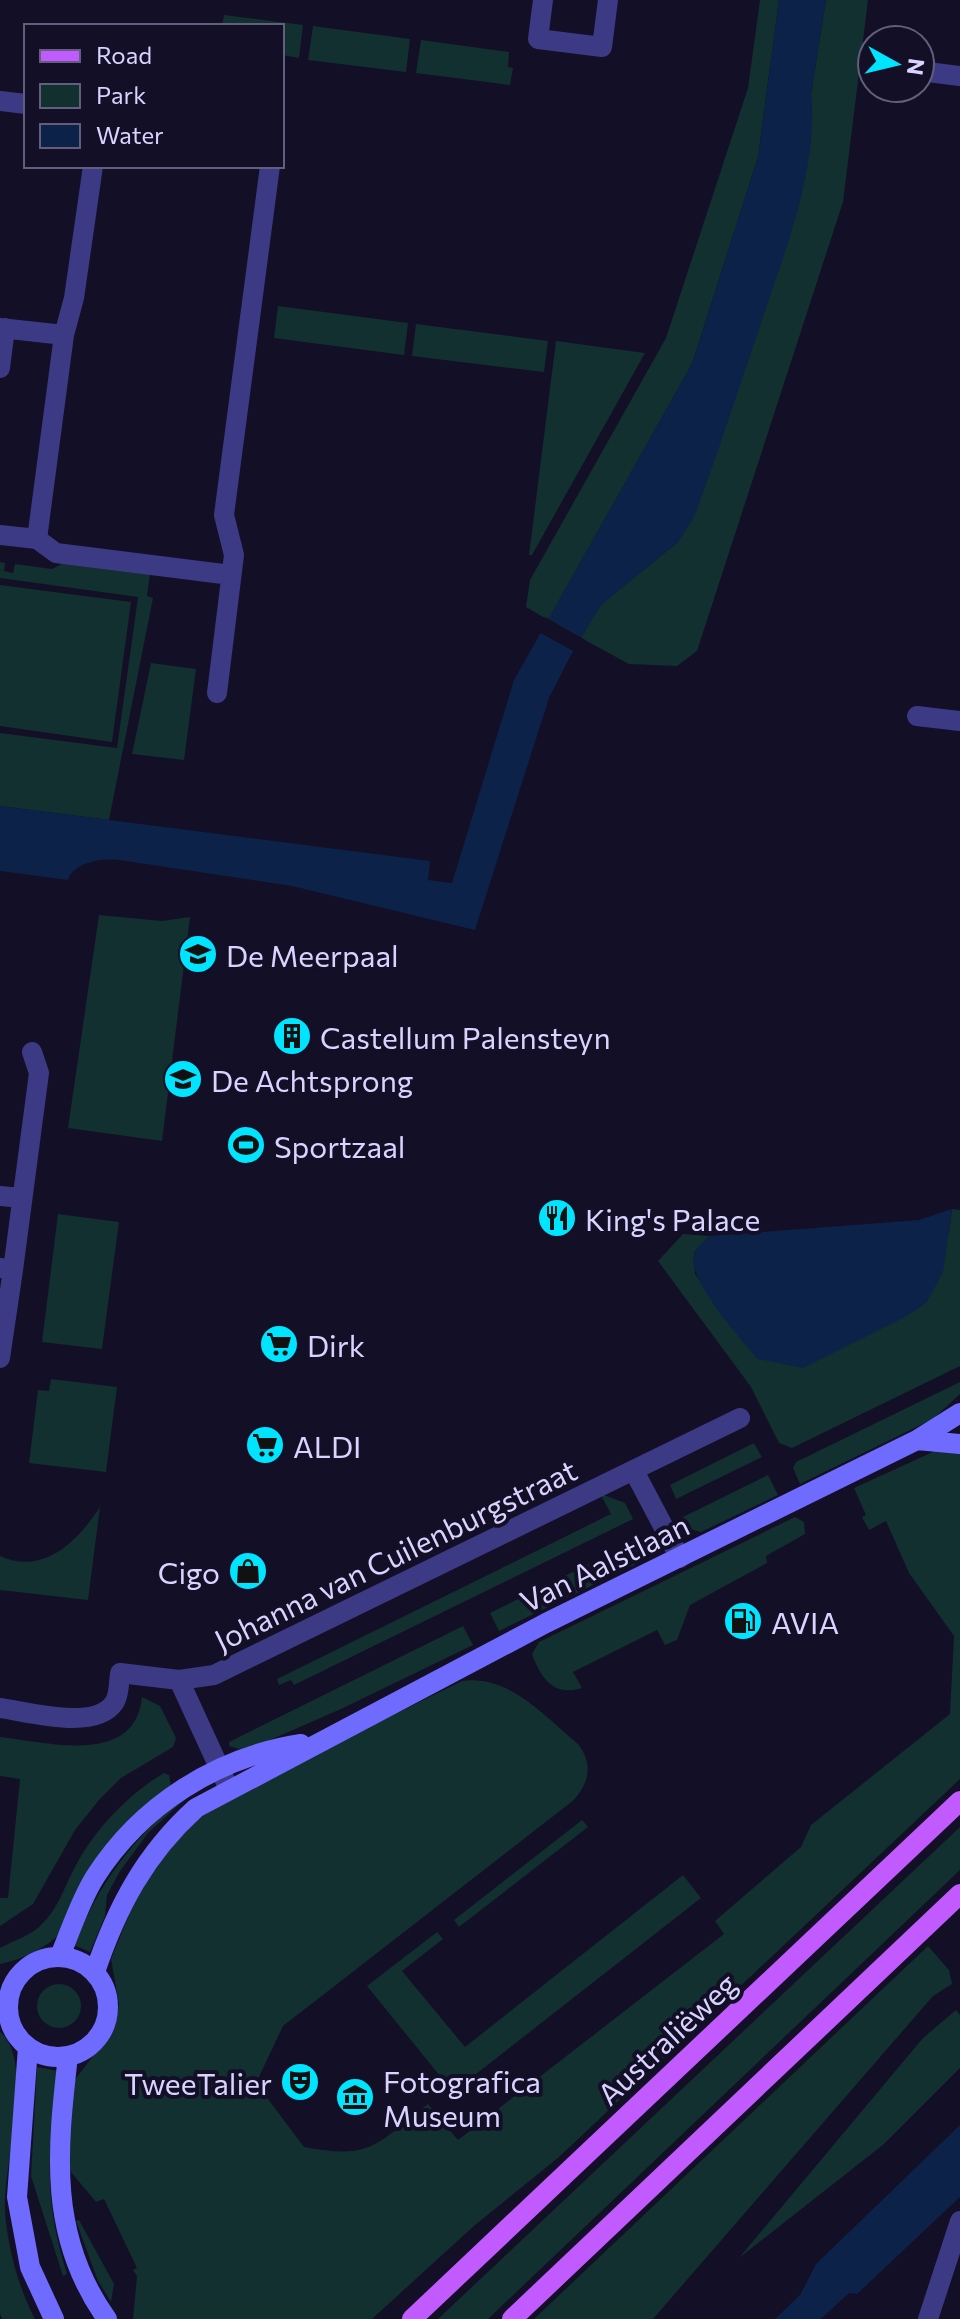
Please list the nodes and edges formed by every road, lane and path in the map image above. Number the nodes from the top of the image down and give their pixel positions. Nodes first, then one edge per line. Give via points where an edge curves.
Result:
1 (543, 0) edge
2 (608, 0) edge
3 (936, 73) edge
4 (960, 76) edge
5 (0, 101) edge
6 (24, 104) edge
7 (93, 168) edge
8 (270, 168) edge
9 (2, 328) edge
10 (64, 335) junction
11 (0, 368) edge
12 (0, 535) edge
13 (37, 539) junction
14 (231, 575) junction
15 (217, 693) dead end
16 (917, 716) dead end
17 (960, 721) edge
18 (32, 1052) dead end
19 (0, 1196) edge
20 (22, 1198) junction
21 (7, 1269) edge
22 (0, 1358) edge
23 (960, 1413) edge
24 (740, 1418) dead end
25 (917, 1440) junction
26 (960, 1444) edge
27 (634, 1471) junction
28 (680, 1558) junction
29 (179, 1680) junction
30 (0, 1708) edge
31 (319, 1741) junction
32 (219, 1769) junction
33 (229, 1789) junction
34 (960, 1801) edge
35 (960, 1894) edge
36 (60, 1956) junction
37 (95, 1972) junction
38 (7, 1981) edge
39 (4, 2018) edge
40 (28, 2047) junction
41 (68, 2056) junction
42 (960, 2221) edge
43 (54, 2319) edge
44 (107, 2319) edge
45 (412, 2319) edge
46 (512, 2319) edge
47 (928, 2319) edge

1 - 2 street via 538,39 602,47
3 - 4 street
5 - 6 street
7 - 10 street
8 - 14 street via 224,515 234,555
9 - 10 street
9 - 11 street
10 - 13 street
12 - 13 street
13 - 14 street via 56,553
14 - 15 street
16 - 17 street
18 - 20 street via 39,1073
19 - 20 street
20 - 21 street
21 - 22 street
23 - 25 street, Van Aalstlaan
24 - 27 street, Johanna van Cuilenburgstraat
25 - 26 street
25 - 28 street, Van Aalstlaan
27 - 28 street
27 - 29 street, Johanna van Cuilenburgstraat via 214,1675
28 - 31 street, Van Aalstlaan
29 - 30 street, Johanna van Cuilenburgstraat via 120,1673 116,1702 87,1720
29 - 32 street
31 - 32 street, Van Aalstlaan via 275,1748
31 - 33 street, Van Aalstlaan
32 - 33 street
32 - 36 street, Van Aalstlaan via 157,1805 112,1853 93,1880
33 - 37 street, Van Aalstlaan via 196,1808 154,1849 123,1901
34 - 45 main road, Australiëweg
35 - 46 main road
36 - 37 street
36 - 38 street via 33,1963
37 - 41 street via 107,1993 108,2016 90,2046
38 - 39 street
39 - 40 street
40 - 41 street via 47,2056
40 - 43 street via 17,2197 30,2267
41 - 44 street via 58,2182 74,2263
42 - 47 street

